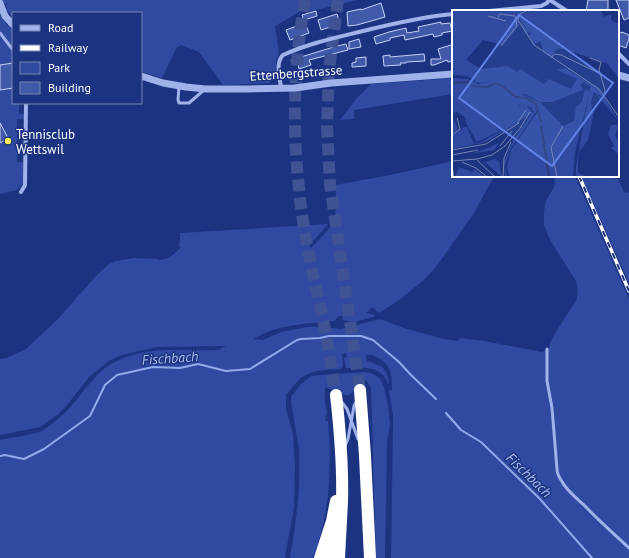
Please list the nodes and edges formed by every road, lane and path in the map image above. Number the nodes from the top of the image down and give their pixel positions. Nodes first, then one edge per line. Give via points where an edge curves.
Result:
1 (550, 0) edge
2 (0, 3) edge
3 (499, 10) edge
4 (565, 10) edge
5 (452, 14) edge
6 (12, 24) edge
7 (0, 33) edge
8 (12, 49) edge
9 (619, 54) edge
10 (629, 64) edge
11 (452, 74) edge
12 (619, 74) edge
13 (142, 76) edge
14 (629, 77) edge
15 (180, 86) junction
16 (281, 88) junction
17 (205, 89) junction
18 (26, 104) edge
19 (21, 192) dead end
20 (547, 350) dead end
21 (360, 390) joint
22 (336, 395) joint
23 (352, 421) junction
24 (366, 456) junction
25 (341, 457) junction
26 (342, 475) junction
27 (366, 478) junction
28 (342, 502) junction
29 (629, 548) edge
30 (320, 558) edge
31 (329, 558) edge
32 (339, 558) edge
33 (363, 558) edge
34 (370, 558) edge

1 - 3 street via 541,6
1 - 4 street
2 - 6 street via 5,16
5 - 16 street via 391,24 338,37 283,55 278,63
7 - 8 lane
9 - 10 street
11 - 16 street, Ettenbergstrasse
12 - 14 street
13 - 15 street, Ettenbergstrasse
15 - 17 street, Ettenbergstrasse
15 - 17 lane via 179,103 189,103
16 - 17 street, Ettenbergstrasse
18 - 19 street via 25,185
20 - 29 lane via 556,469 560,480
21 - 23 lane
21 - 24 highway
22 - 23 lane via 347,409
22 - 25 highway
23 - 24 lane
23 - 25 lane
24 - 27 highway
25 - 26 highway
26 - 28 highway
26 - 30 highway via 332,521
27 - 33 highway
27 - 34 highway
28 - 31 highway
28 - 32 highway

